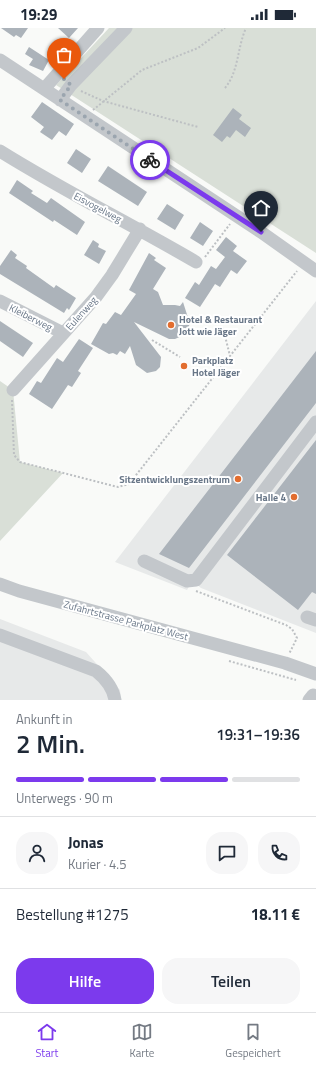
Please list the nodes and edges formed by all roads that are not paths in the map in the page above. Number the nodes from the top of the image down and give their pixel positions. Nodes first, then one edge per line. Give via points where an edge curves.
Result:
1 (98, 28) edge
2 (126, 28) edge
3 (0, 60) edge
4 (57, 73) junction
5 (71, 85) junction
6 (44, 89) junction
7 (60, 100) junction
8 (0, 151) edge
9 (140, 229) junction
10 (196, 262) road end
11 (316, 271) edge
12 (0, 301) edge
13 (63, 333) junction
14 (13, 390) road end
15 (316, 422) edge
16 (144, 561) dead end
17 (0, 584) edge
18 (0, 635) edge
19 (316, 674) edge
20 (316, 696) edge
21 (115, 700) edge
22 (309, 700) edge

1 - 4 street
2 - 5 street
3 - 6 street
4 - 5 street
4 - 6 street
5 - 7 street
6 - 7 street
7 - 11 street
8 - 9 street, Eisvogelweg via 62,189
9 - 10 street, Eisvogelweg
9 - 13 street, Eulenweg via 112,275
12 - 13 street, Kleiberweg
13 - 14 street, Eulenweg
15 - 16 street via 196,580 187,580
17 - 19 street, Zufahrtstrasse Parkplatz West
18 - 21 street via 96,671 104,677 114,692
20 - 22 street via 313,695

